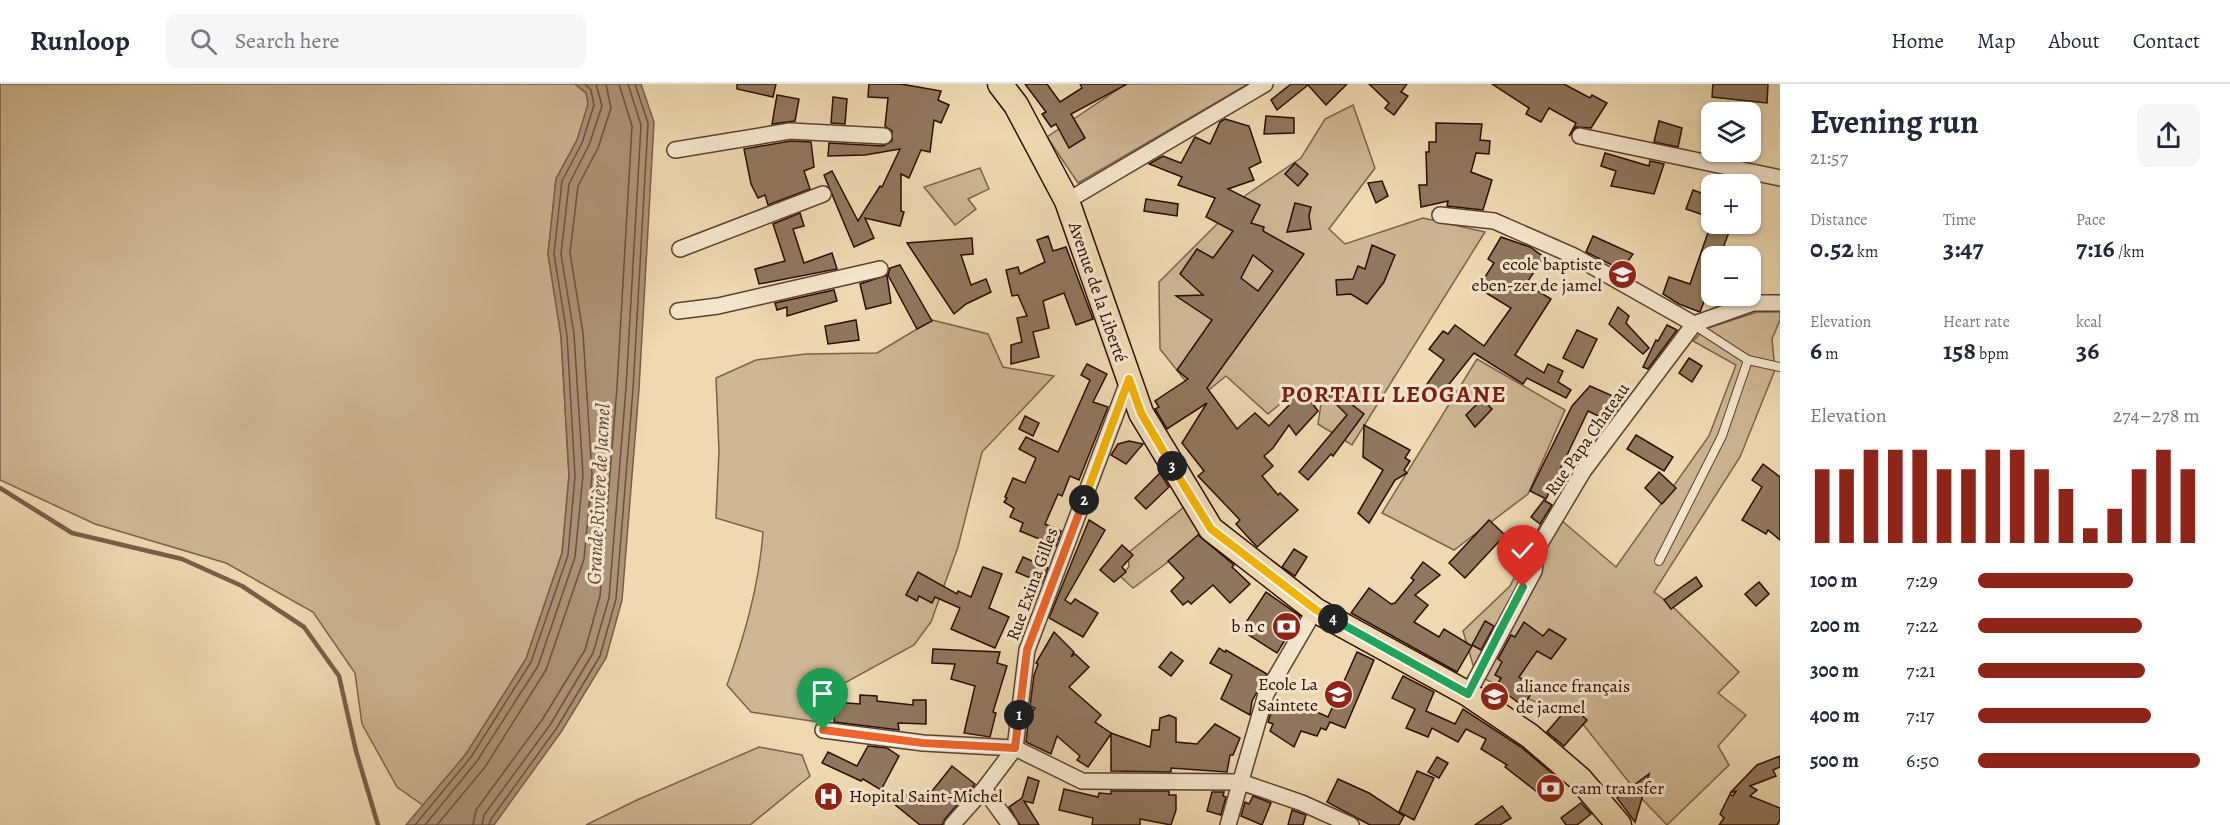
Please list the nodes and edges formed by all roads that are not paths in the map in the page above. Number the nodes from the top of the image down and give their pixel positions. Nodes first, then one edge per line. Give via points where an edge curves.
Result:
1 (1000, 84) edge
2 (1265, 84) edge
3 (884, 136) dead end
4 (1580, 136) dead end
5 (675, 150) dead end
6 (1780, 178) edge
7 (823, 194) dead end
8 (1067, 201) junction
9 (1440, 215) dead end
10 (680, 249) dead end
11 (880, 269) dead end
12 (1780, 303) edge
13 (678, 311) dead end
14 (1694, 324) junction
15 (1748, 360) junction
16 (1780, 367) edge
17 (1129, 379) junction
18 (1659, 561) dead end
19 (1316, 610) junction
20 (1468, 694) junction
21 (823, 730) dead end
22 (1015, 748) junction
23 (1241, 782) junction
24 (984, 789) junction
25 (952, 825) edge
26 (1010, 825) edge
27 (1228, 825) edge
28 (1351, 825) edge
29 (1618, 825) edge

1 - 8 main road, Avenue de la Liberté via 1016,105
2 - 8 street
3 - 5 street via 790,131
4 - 6 street
7 - 10 street
8 - 17 main road, Avenue de la Liberté
9 - 14 street via 1494,221 1574,255
11 - 13 street via 718,306
12 - 14 street via 1753,303
14 - 15 lane
14 - 20 street, Rue Papa Chateau via 1584,471 1538,547 1534,571
15 - 16 lane
15 - 18 lane via 1722,436
17 - 19 main road, Avenue de la Liberté via 1141,413 1211,529
17 - 22 street, Rue Exina Gilles via 1027,650
19 - 20 main road, Avenue de la Liberté
19 - 23 street via 1266,694
20 - 29 main road, Avenue de la Liberté via 1530,736 1580,779
21 - 22 street via 923,743
22 - 23 street via 1082,781
22 - 24 street
23 - 27 street
23 - 28 street
24 - 25 street
24 - 26 street

